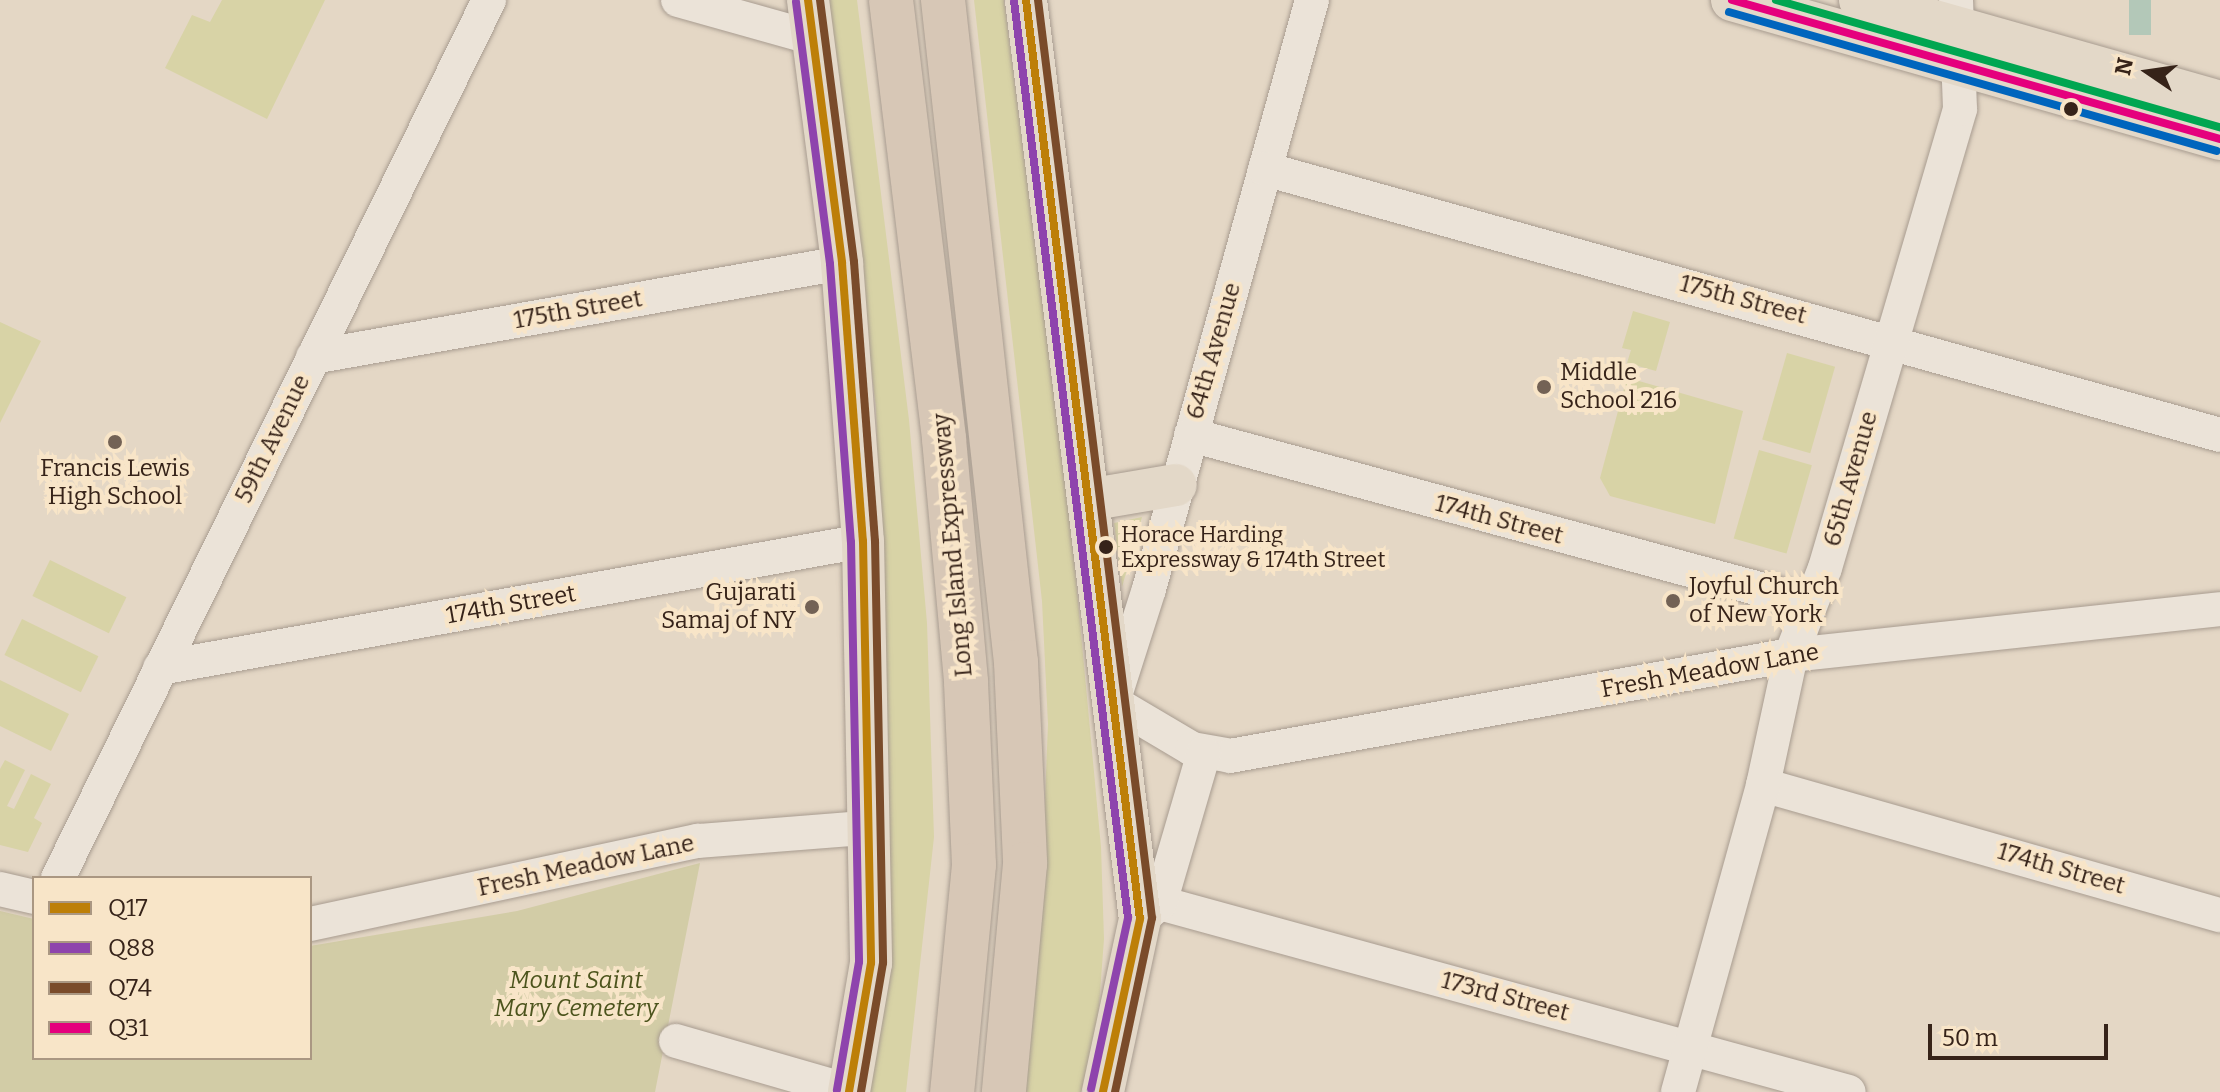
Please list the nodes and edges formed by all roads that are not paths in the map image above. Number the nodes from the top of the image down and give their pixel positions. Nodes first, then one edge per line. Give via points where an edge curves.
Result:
1 (489, 0) edge
2 (678, 0) edge
3 (891, 0) edge
4 (943, 0) edge
5 (1026, 0) edge
6 (1312, 0) edge
7 (1732, 0) edge
8 (1860, 0) edge
9 (811, 19) edge
10 (1957, 30) edge
11 (2220, 102) edge
12 (2220, 139) edge
13 (1265, 169) junction
14 (842, 263) junction
15 (1892, 341) junction
16 (313, 357) junction
17 (1191, 435) junction
18 (2220, 435) edge
19 (1176, 485) junction
20 (1088, 500) junction
21 (863, 541) junction
22 (1808, 602) junction
23 (2220, 609) edge
24 (1791, 655) junction
25 (160, 668) junction
26 (1113, 702) junction
27 (1204, 753) junction
28 (1763, 785) junction
29 (865, 828) junction
30 (59, 876) edge
31 (0, 889) edge
32 (32, 897) edge
33 (1150, 911) junction
34 (2220, 915) edge
35 (312, 924) edge
36 (676, 1041) dead end
37 (1691, 1047) junction
38 (849, 1092) edge
39 (952, 1092) edge
40 (1004, 1092) edge
41 (1103, 1092) edge
42 (1678, 1092) edge
43 (1849, 1092) edge

1 - 16 street, 59th Avenue
2 - 9 street
3 - 39 highway, Long Island Expressway via 944,439 966,682 974,865
4 - 40 highway, Long Island Expressway via 1016,662 1025,864
5 - 20 main road
6 - 13 street, 64th Avenue
7 - 10 main road
8 - 10 main road
9 - 14 main road
10 - 11 main road
10 - 12 main road
10 - 15 street, 65th Avenue via 1960,109
13 - 15 street, 175th Street
13 - 17 street, 64th Avenue
14 - 16 street, 175th Street
14 - 21 main road
15 - 18 street, 175th Street
15 - 22 street, 65th Avenue via 1825,568
16 - 25 street, 59th Avenue
17 - 19 street, 64th Avenue
17 - 22 street, 174th Street
19 - 20 main road
19 - 26 street, 64th Avenue
20 - 26 main road
21 - 25 street, 174th Street
21 - 29 main road
22 - 24 street, 65th Avenue
23 - 24 street, Fresh Meadow Lane
24 - 27 street, Fresh Meadow Lane via 1230,756
24 - 28 street, 65th Avenue
25 - 30 street, 59th Avenue
26 - 27 street, Fresh Meadow Lane
26 - 33 main road via 1133,896
27 - 33 street
28 - 34 street, 174th Street
28 - 37 street, 65th Avenue
29 - 35 street, Fresh Meadow Lane via 698,841
29 - 38 main road via 871,963
31 - 32 street
33 - 37 street, 173rd Street
33 - 41 main road
36 - 38 street
37 - 42 street, 65th Avenue
37 - 43 street, 173rd Street

